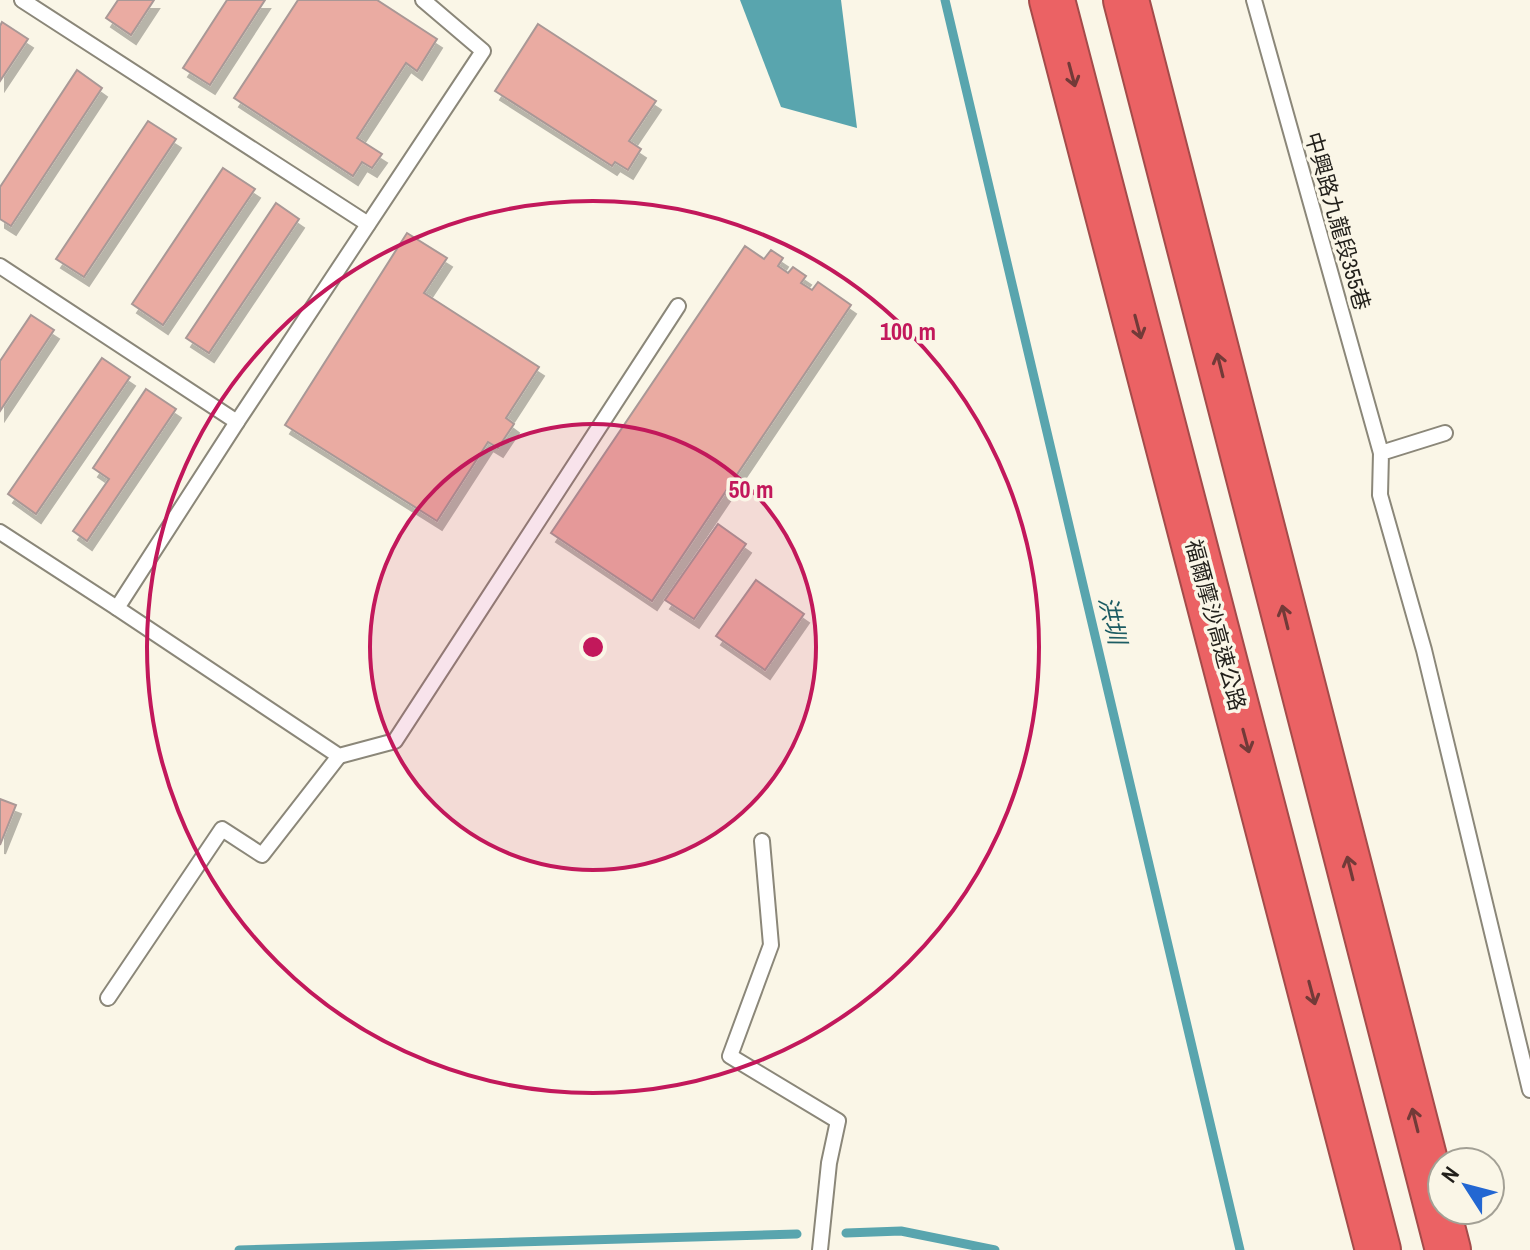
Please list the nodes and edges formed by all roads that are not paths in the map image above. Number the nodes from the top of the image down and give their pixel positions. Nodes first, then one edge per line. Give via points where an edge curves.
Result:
1 (22, 0) edge
2 (423, 0) edge
3 (1052, 0) edge
4 (1126, 0) edge
5 (1254, 0) edge
6 (368, 224) junction
7 (0, 266) edge
8 (678, 306) dead end
9 (237, 422) junction
10 (1445, 433) dead end
11 (1381, 453) junction
12 (0, 532) edge
13 (117, 608) junction
14 (339, 756) junction
15 (762, 841) dead end
16 (108, 998) dead end
17 (1530, 1090) edge
18 (820, 1250) edge
19 (1378, 1250) edge
20 (1448, 1250) edge

1 - 6 lane
2 - 6 lane via 483,51
3 -> 19 highway, 福爾摩沙高速公路
20 -> 4 highway
5 - 11 lane, 中興路九龍段355巷
6 - 9 lane
7 - 9 lane
8 - 14 lane via 395,741
9 - 13 lane
10 - 11 lane
11 - 17 lane, 中興路九龍段355巷 via 1380,495 1428,665
12 - 13 lane
13 - 14 lane
14 - 16 lane via 262,855 222,829
15 - 18 lane via 771,945 730,1056 838,1121

